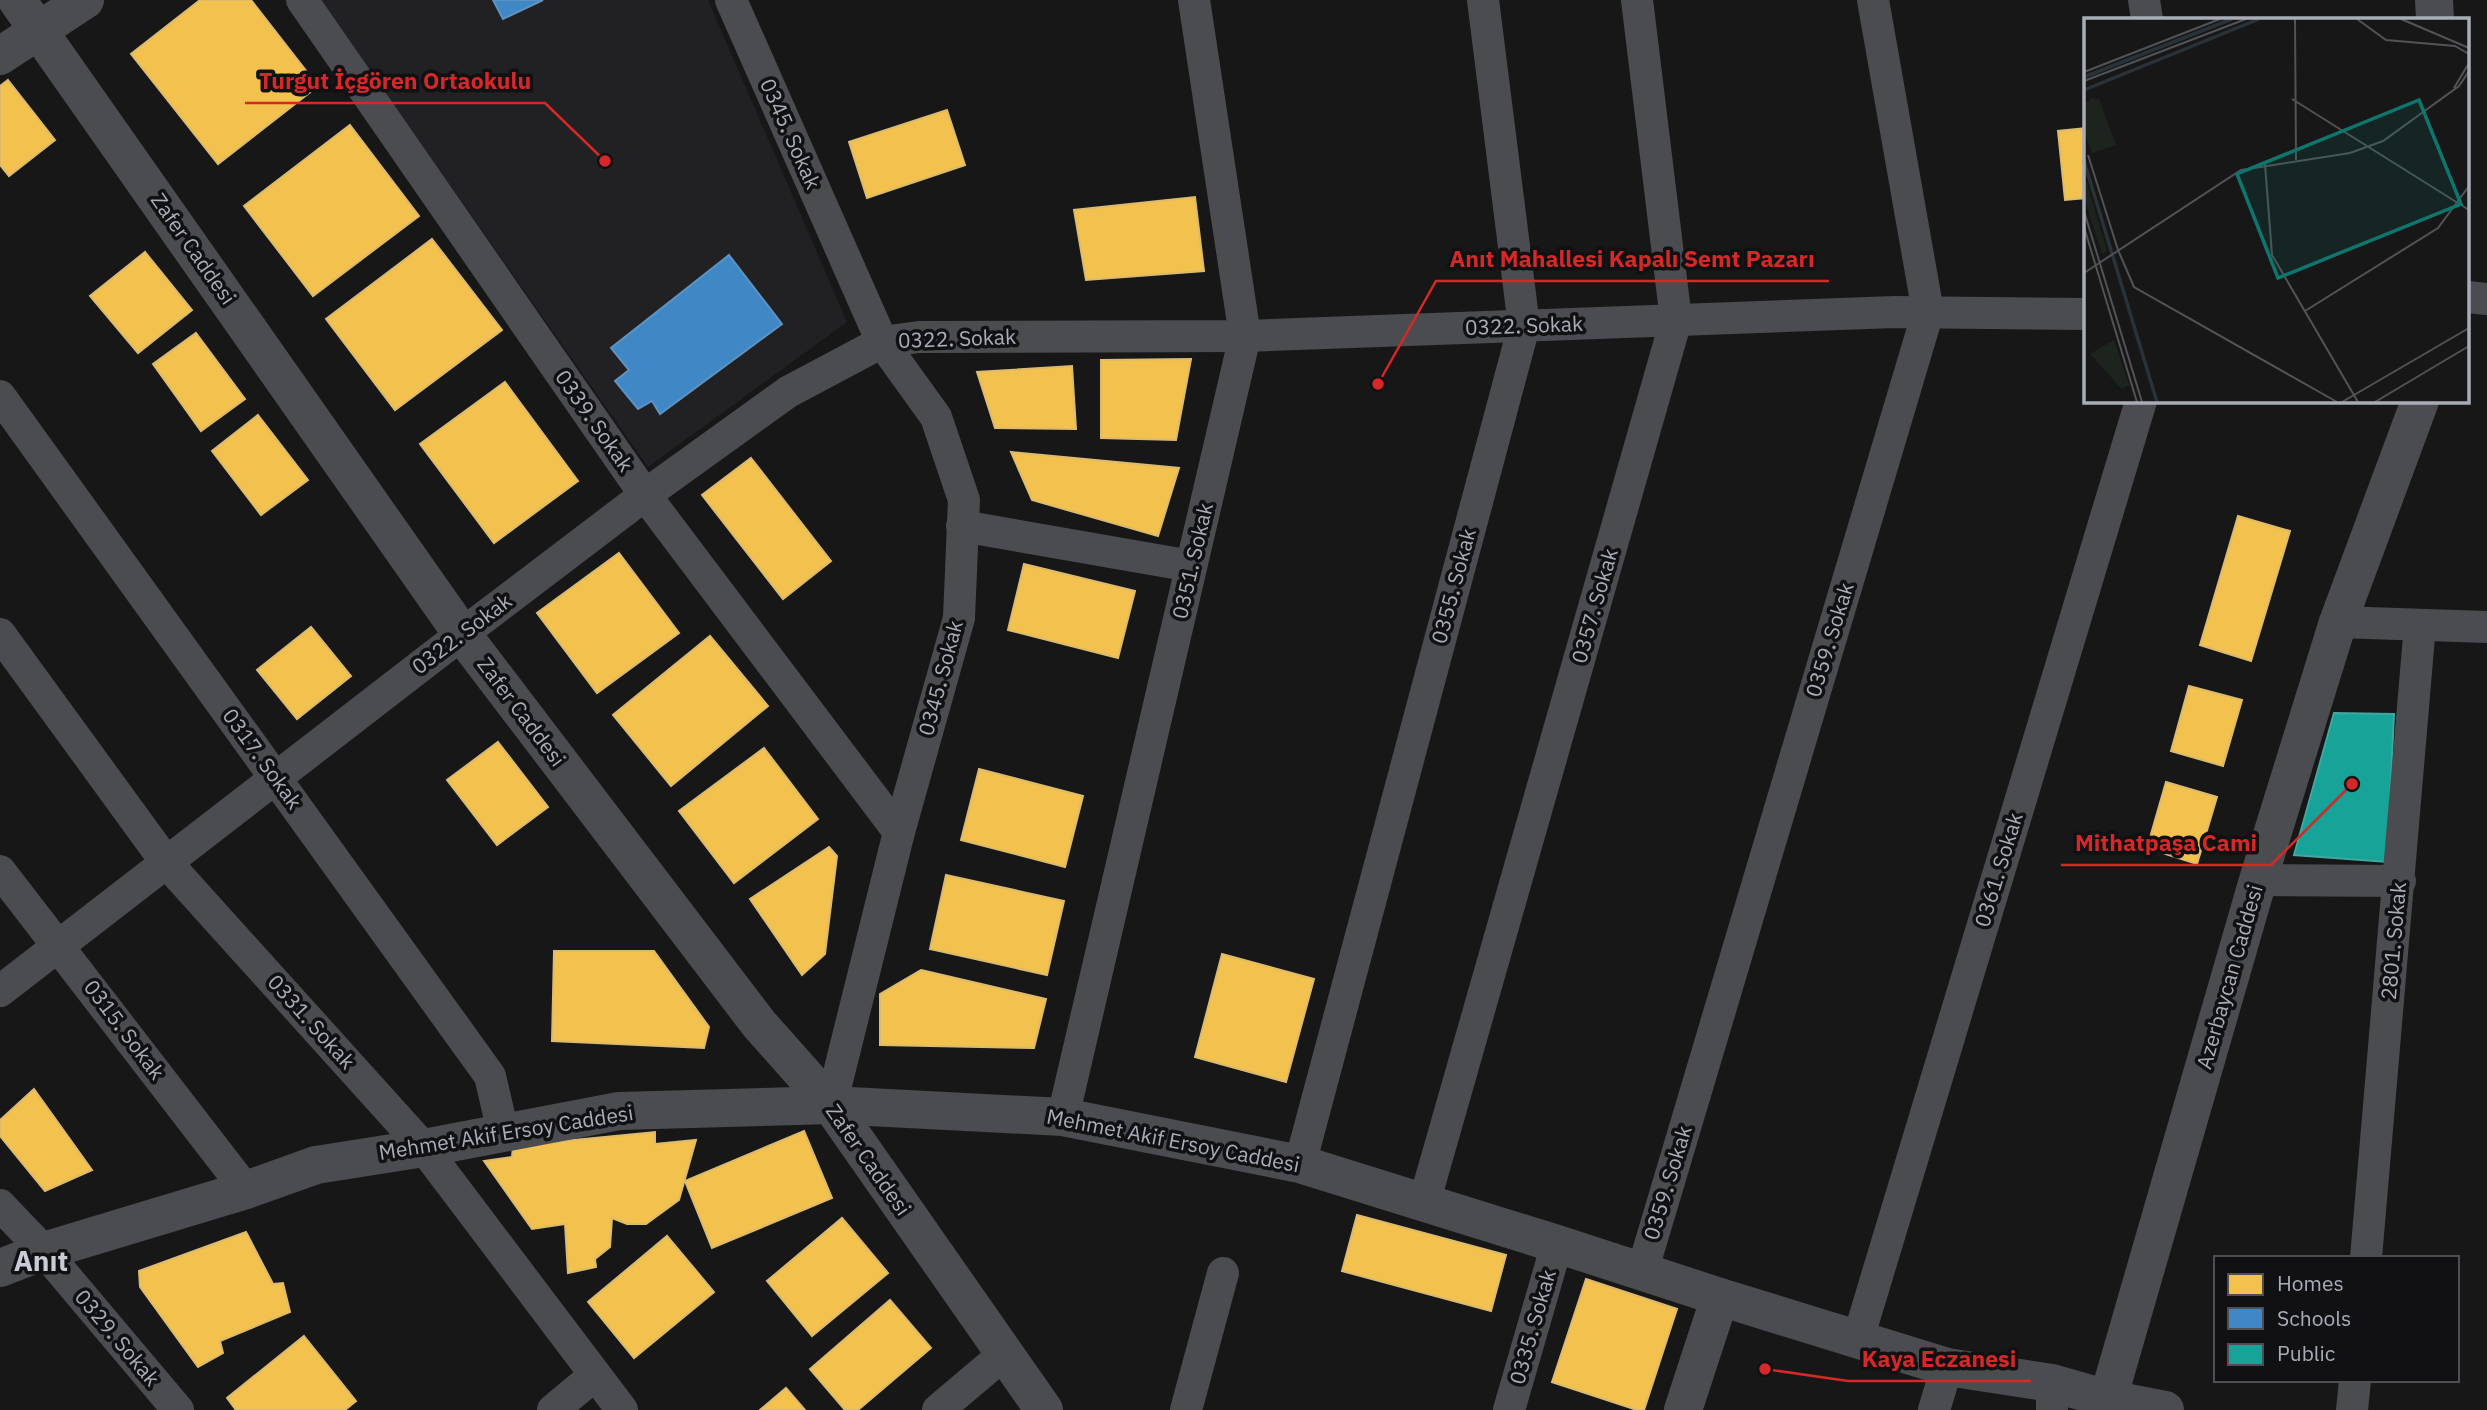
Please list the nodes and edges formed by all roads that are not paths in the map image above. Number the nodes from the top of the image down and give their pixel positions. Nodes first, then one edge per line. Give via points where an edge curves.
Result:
1 (17, 0) edge
2 (85, 0) edge
3 (302, 0) edge
4 (731, 0) edge
5 (1194, 0) edge
6 (1483, 0) edge
7 (1637, 0) edge
8 (1872, 0) edge
9 (2144, 0) edge
10 (2434, 0) edge
11 (2147, 18) edge
12 (2435, 18) edge
13 (40, 30) junction
14 (0, 56) edge
15 (1928, 312) junction
16 (2084, 314) edge
17 (1676, 320) junction
18 (1524, 326) junction
19 (1245, 336) junction
20 (882, 342) junction
21 (0, 396) edge
22 (2141, 402) edge
23 (2420, 402) edge
24 (645, 495) junction
25 (962, 526) junction
26 (1191, 566) junction
27 (2339, 622) junction
28 (2420, 625) junction
29 (2487, 627) edge
30 (0, 634) edge
31 (462, 634) junction
32 (276, 777) junction
33 (899, 832) junction
34 (166, 862) junction
35 (0, 871) edge
36 (2258, 880) junction
37 (2400, 881) junction
38 (59, 946) junction
39 (0, 991) edge
40 (831, 1105) junction
41 (1063, 1117) junction
42 (503, 1132) junction
43 (424, 1147) junction
44 (1300, 1164) junction
45 (246, 1190) junction
46 (1424, 1203) junction
47 (0, 1205) edge
48 (1557, 1244) junction
49 (44, 1251) junction
50 (2366, 1256) edge
51 (0, 1268) edge
52 (1642, 1272) junction
53 (1223, 1273) dead end
54 (1720, 1297) junction
55 (1858, 1339) junction
56 (1003, 1355) junction
57 (1947, 1367) junction
58 (595, 1376) junction
59 (2355, 1382) edge
60 (2052, 1397) edge
61 (2108, 1399) junction
62 (178, 1410) edge
63 (553, 1410) edge
64 (622, 1410) edge
65 (938, 1410) edge
66 (1044, 1410) edge
67 (1186, 1410) edge
68 (1509, 1410) edge
69 (1683, 1410) edge
70 (1934, 1410) edge
71 (2165, 1410) edge
72 (2352, 1410) edge

1 - 13 street, Zafer Caddesi
2 - 13 street
3 - 24 street, 0339. Sokak
4 - 20 street, 0345. Sokak
5 - 19 street, 0351. Sokak
6 - 18 street, 0355. Sokak
7 - 17 street, 0357. Sokak
8 - 15 street, 0359. Sokak
9 - 11 street
10 - 12 street
13 - 14 street
13 - 31 street, Zafer Caddesi
15 - 16 street, 0322. Sokak
15 - 17 street, 0322. Sokak
15 - 52 street, 0359. Sokak
17 - 18 street, 0322. Sokak
17 - 46 street, 0357. Sokak
18 - 19 street, 0322. Sokak
18 - 44 street, 0355. Sokak
19 - 20 street, 0322. Sokak via 919,337
19 - 26 street, 0351. Sokak
20 - 24 street, 0322. Sokak via 788,392
20 - 25 street, 0345. Sokak via 936,417 964,500
21 - 32 street, 0317. Sokak
22 - 55 street, 0361. Sokak
23 - 27 street, Azerbaycan Caddesi
24 - 31 street, 0322. Sokak
24 - 33 street, 0339. Sokak
25 - 26 street
25 - 33 street, 0345. Sokak via 959,618
26 - 41 street, 0351. Sokak
27 - 28 street
27 - 36 street, Azerbaycan Caddesi
28 - 29 street
28 - 37 street, 2801. Sokak
30 - 34 street, 0331. Sokak
31 - 32 street, 0322. Sokak
31 - 40 street, Zafer Caddesi via 759,1024
32 - 34 street, 0322. Sokak
32 - 42 street, 0317. Sokak via 490,1076
33 - 40 street, 0345. Sokak
34 - 38 street, 0322. Sokak
34 - 43 street, 0331. Sokak
35 - 38 street, 0315. Sokak
36 - 37 street
36 - 61 street, Azerbaycan Caddesi
37 - 50 street, 2801. Sokak
38 - 39 street, 0322. Sokak
38 - 45 street, 0315. Sokak
40 - 41 street, Mehmet Akif Ersoy Caddesi
40 - 42 street, Mehmet Akif Ersoy Caddesi via 619,1111
40 - 56 street, Zafer Caddesi
41 - 44 street, Mehmet Akif Ersoy Caddesi
42 - 43 street, Mehmet Akif Ersoy Caddesi
43 - 45 street, Mehmet Akif Ersoy Caddesi via 316,1165
43 - 58 street, 0331. Sokak
44 - 46 street, Mehmet Akif Ersoy Caddesi
45 - 49 street, Mehmet Akif Ersoy Caddesi
46 - 48 street, Mehmet Akif Ersoy Caddesi
47 - 49 street, 0329. Sokak
48 - 52 street, Mehmet Akif Ersoy Caddesi
48 - 68 street, 0335. Sokak
49 - 51 street, Mehmet Akif Ersoy Caddesi
49 - 62 street, 0329. Sokak
52 - 54 street, Mehmet Akif Ersoy Caddesi
53 - 67 street
54 - 55 street, Mehmet Akif Ersoy Caddesi
54 - 69 street
55 - 57 street, Mehmet Akif Ersoy Caddesi
56 - 65 street
56 - 66 street, Zafer Caddesi
57 - 60 street, Mehmet Akif Ersoy Caddesi
57 - 70 street
58 - 63 street
58 - 64 street, 0331. Sokak
59 - 72 street
60 - 61 street, Mehmet Akif Ersoy Caddesi
61 - 71 street, Mehmet Akif Ersoy Caddesi

